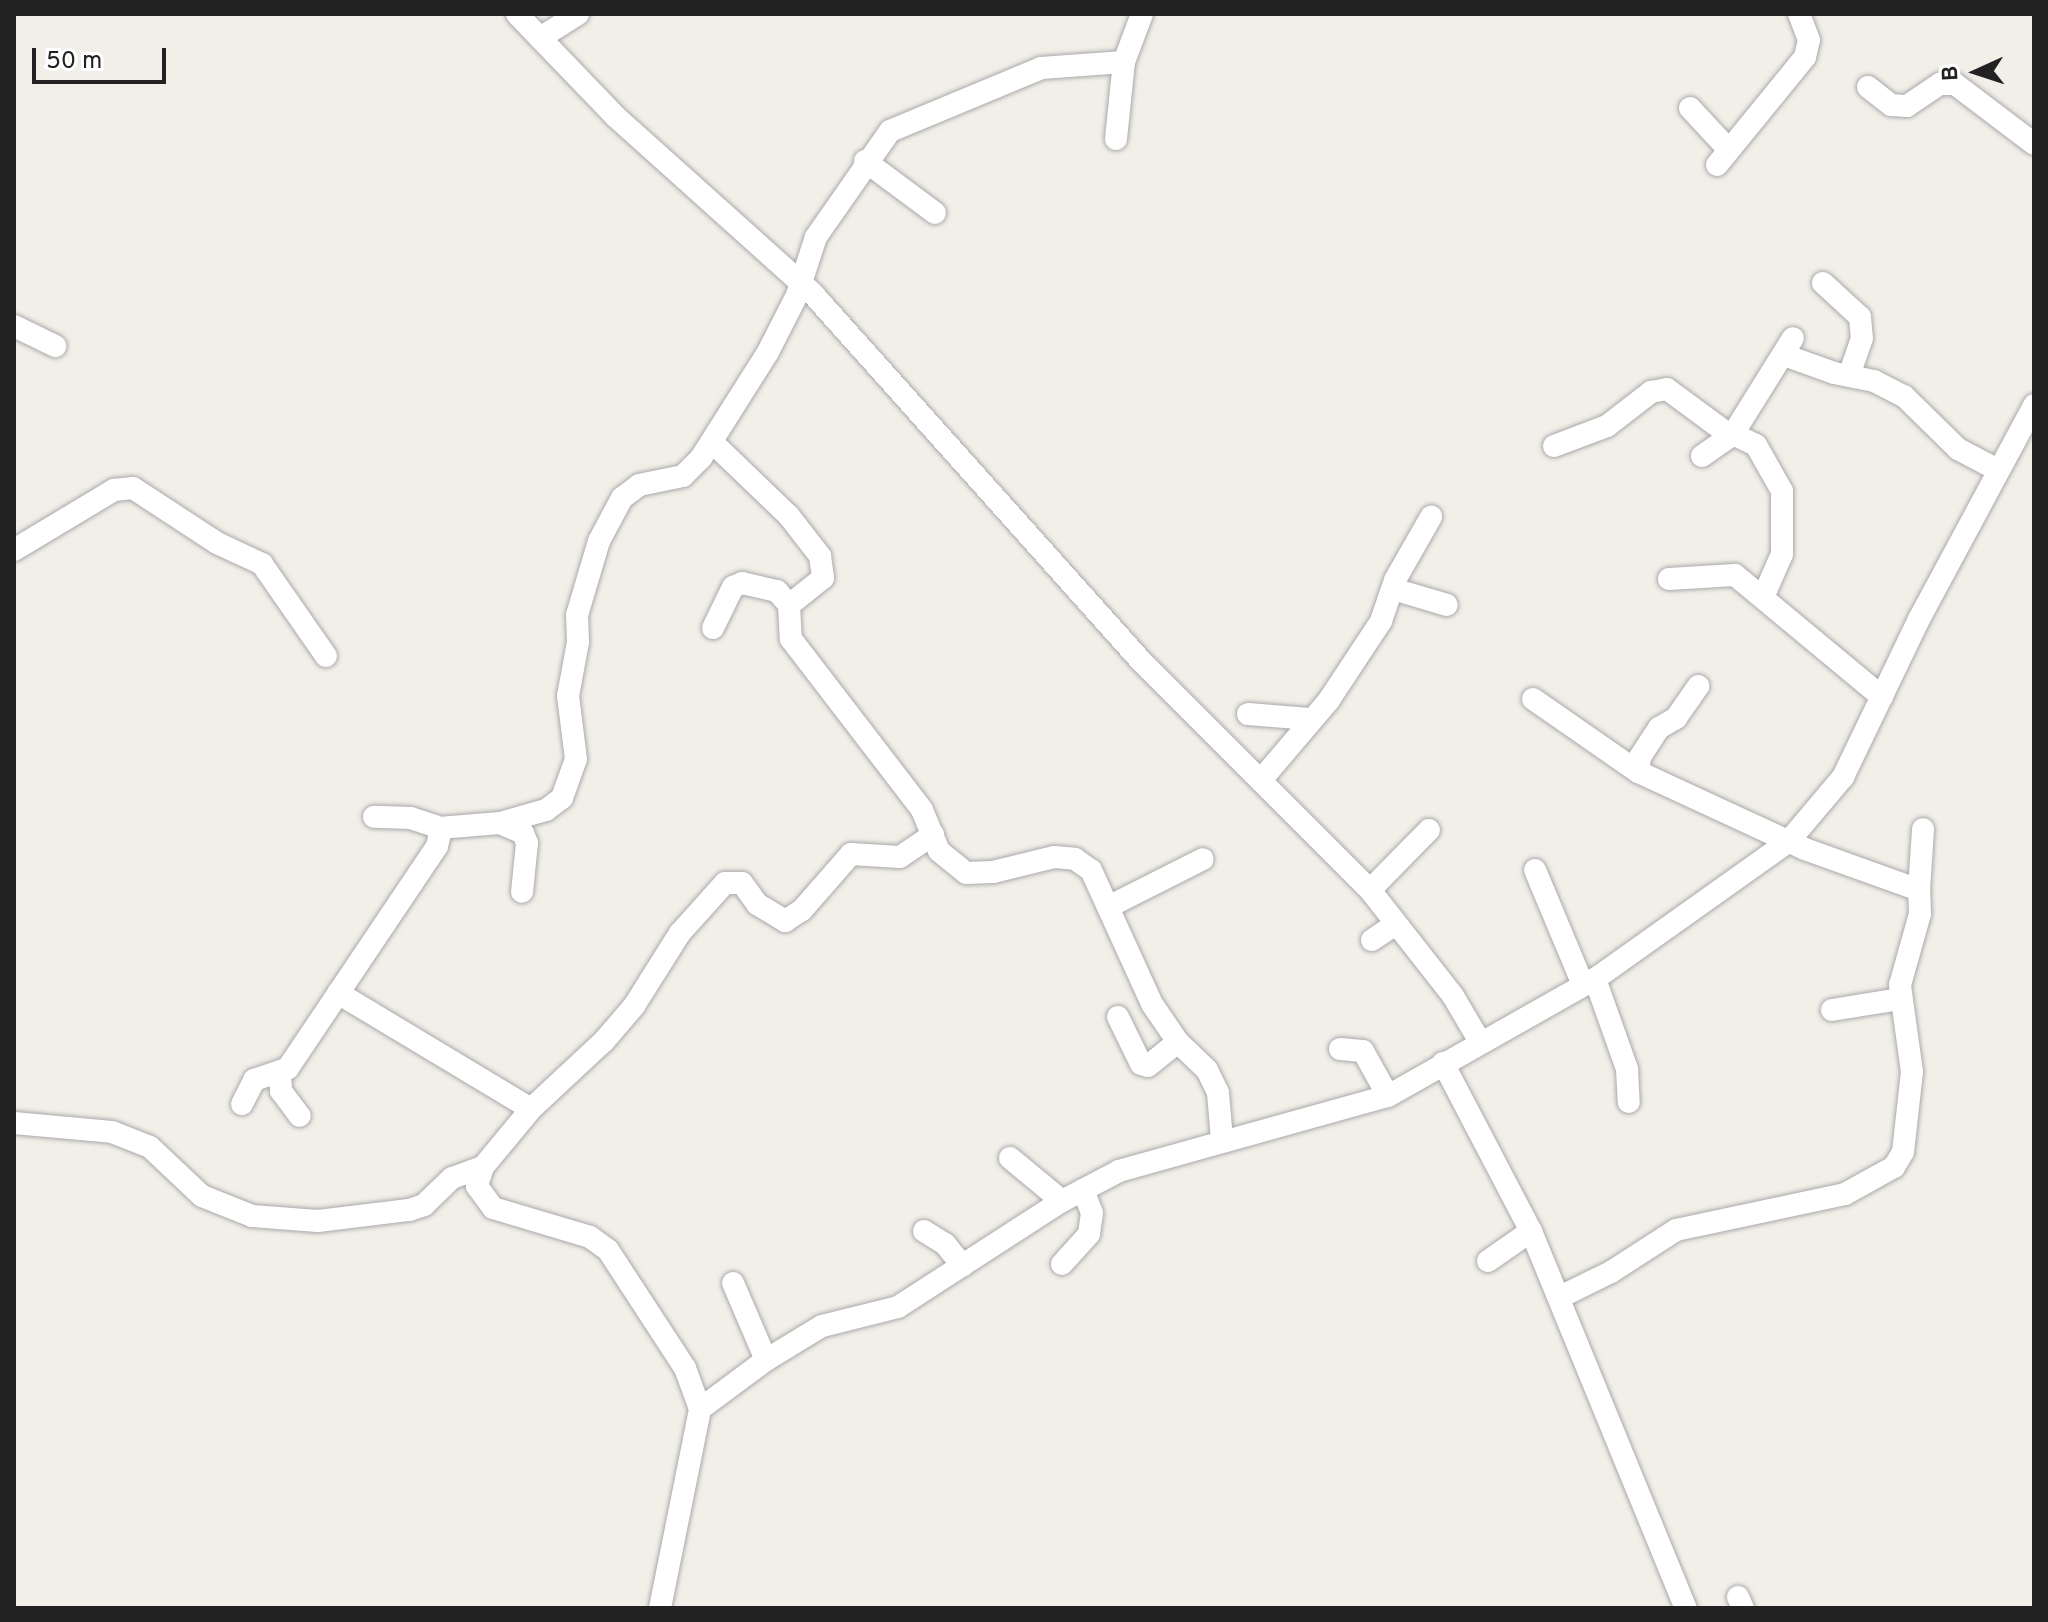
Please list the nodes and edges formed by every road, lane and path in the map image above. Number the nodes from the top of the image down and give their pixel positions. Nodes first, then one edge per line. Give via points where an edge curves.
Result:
1 (517, 14) edge
2 (578, 14) edge
3 (1142, 14) edge
4 (1799, 14) edge
5 (540, 38) junction
6 (1124, 62) junction
7 (1868, 87) dead end
8 (1690, 108) dead end
9 (1116, 139) dead end
10 (2034, 144) edge
11 (865, 161) junction
12 (935, 213) dead end
13 (798, 283) junction
14 (1823, 283) dead end
15 (14, 326) edge
16 (55, 346) dead end
17 (1850, 373) junction
18 (2034, 405) edge
19 (1732, 435) junction
20 (712, 442) junction
21 (1554, 446) dead end
22 (1702, 456) dead end
23 (1998, 470) junction
24 (1431, 517) dead end
25 (14, 550) edge
26 (1669, 579) dead end
27 (1393, 589) junction
28 (1764, 595) junction
29 (789, 605) junction
30 (1447, 605) dead end
31 (713, 628) dead end
32 (326, 656) dead end
33 (1698, 686) dead end
34 (1882, 697) junction
35 (1533, 699) dead end
36 (1248, 714) dead end
37 (1310, 719) junction
38 (1638, 772) junction
39 (1261, 780) junction
40 (374, 817) dead end
41 (500, 823) junction
42 (439, 828) junction
43 (1923, 829) dead end
44 (1429, 830) dead end
45 (933, 835) junction
46 (1789, 841) junction
47 (1203, 859) dead end
48 (1535, 870) dead end
49 (1370, 890) junction
50 (1919, 890) junction
51 (522, 892) dead end
52 (1108, 907) junction
53 (1396, 924) junction
54 (1372, 940) dead end
55 (1589, 982) junction
56 (338, 993) junction
57 (1900, 999) junction
58 (1832, 1010) dead end
59 (1118, 1017) dead end
60 (1479, 1040) junction
61 (1178, 1042) junction
62 (1340, 1049) dead end
63 (1443, 1063) junction
64 (280, 1072) junction
65 (1388, 1096) junction
66 (1629, 1102) dead end
67 (242, 1104) dead end
68 (531, 1109) junction
69 (300, 1116) dead end
70 (14, 1123) edge
71 (1222, 1140) junction
72 (1010, 1158) dead end
73 (483, 1167) junction
74 (1083, 1190) junction
75 (1062, 1201) junction
76 (924, 1231) dead end
77 (1531, 1231) junction
78 (1488, 1261) dead end
79 (1062, 1264) dead end
80 (963, 1266) junction
81 (733, 1283) dead end
82 (1560, 1297) junction
83 (766, 1360) junction
84 (700, 1409) junction
85 (660, 1608) edge
86 (1686, 1608) edge

1 - 5 street
2 - 5 street
3 - 6 street
4 - 8 street via 1809,40 1805,57 1723,158
5 - 13 street via 616,117
6 - 9 street
6 - 11 street via 1041,68 890,131
7 - 10 street via 1891,105 1907,106 1940,84 1955,84
11 - 12 street
11 - 13 street via 816,237
13 - 20 street via 768,352
13 - 39 street via 985,480 1143,663
14 - 17 street via 1860,317 1862,338
15 - 16 street
17 - 19 street via 1834,373 1789,346
17 - 23 street via 1904,396 1958,449
18 - 23 street
19 - 21 street via 1667,389 1651,392 1607,426
19 - 22 street
19 - 28 street via 1756,445 1782,491 1782,554
20 - 29 street via 789,516 820,556 823,578
20 - 41 street via 683,476 639,485 622,498 599,541 577,615 568,696 576,759 570,779 562,798 546,810
23 - 34 street
24 - 27 street
25 - 32 street via 114,490 133,488 217,543 262,564
26 - 28 street via 1735,575
27 - 30 street
27 - 37 street via 1381,621 1329,700
28 - 34 street via 1852,677
29 - 31 street via 777,591 742,583 733,587
29 - 45 street via 786,617 801,658 922,810
33 - 38 street via 1676,718 1659,728 1640,757
34 - 46 street via 1831,797
35 - 38 street
36 - 37 street
37 - 39 street
38 - 46 street
39 - 49 street
40 - 42 street via 411,818
41 - 42 street
41 - 51 street via 523,833 527,843
42 - 56 street via 437,846
43 - 50 street
44 - 49 street
45 - 52 street via 949,864 966,873 1054,857 1075,859 1091,870
45 - 68 street via 900,857 851,854 802,910 785,921 757,904 742,883 725,883 680,933 634,1006 604,1041
46 - 50 street
46 - 55 street
47 - 52 street
48 - 55 street
49 - 53 street
50 - 57 street via 1920,914
52 - 61 street via 1130,963
53 - 54 street
53 - 60 street via 1453,996
55 - 60 street
55 - 66 street via 1627,1069
56 - 64 street
56 - 68 street
57 - 58 street
57 - 82 street via 1912,1072 1903,1152 1894,1167 1845,1194 1676,1230
59 - 61 street via 1141,1064 1148,1066
60 - 63 street
61 - 71 street via 1207,1070 1218,1093
62 - 65 street via 1363,1051
63 - 65 street
63 - 77 street
64 - 67 street via 254,1080
64 - 69 street via 281,1091
65 - 71 street via 1251,1138
68 - 73 street
70 - 73 street via 60,1123 125,1137 150,1147 202,1196 252,1216 318,1221 409,1210 424,1205 452,1178
71 - 74 street via 1119,1171
72 - 75 street
73 - 84 street via 477,1186 493,1208 590,1237 608,1250 685,1368
74 - 75 street
74 - 79 street via 1092,1213 1089,1234
75 - 80 street
76 - 80 street via 945,1244
77 - 78 street
77 - 82 street
80 - 83 street via 898,1307 822,1326
81 - 83 street
82 - 86 street
83 - 84 street
84 - 85 street

